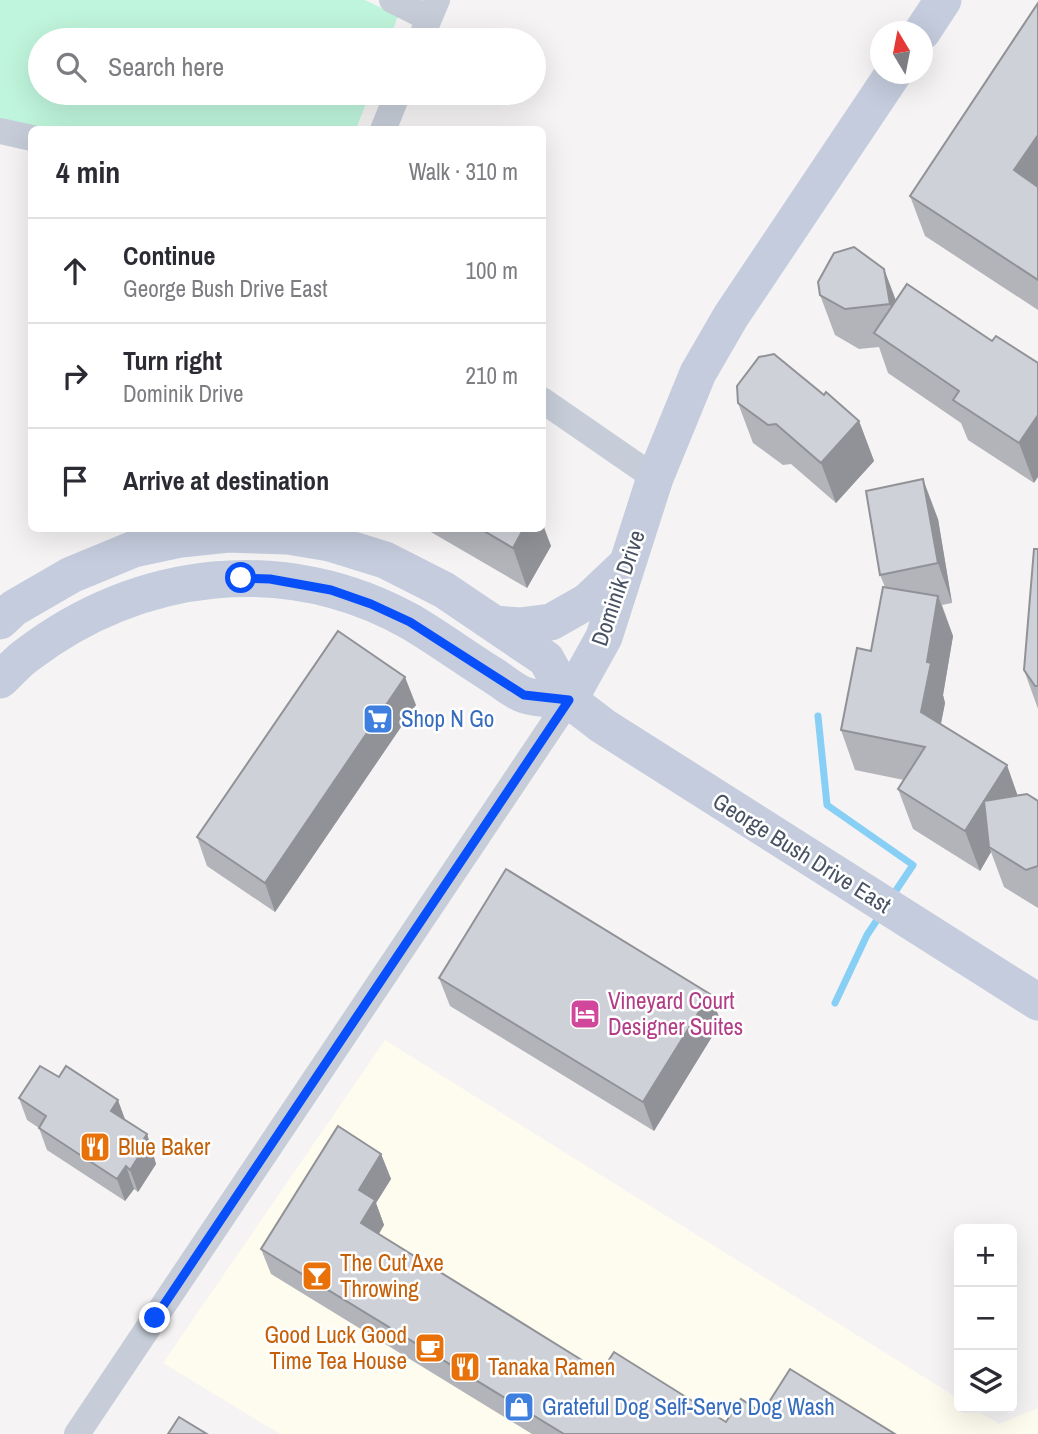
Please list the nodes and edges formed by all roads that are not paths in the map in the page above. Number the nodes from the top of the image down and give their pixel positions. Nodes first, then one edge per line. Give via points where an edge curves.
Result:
1 (392, 0) edge
2 (943, 0) edge
3 (428, 20) edge
4 (929, 21) edge
5 (886, 84) edge
6 (393, 105) edge
7 (385, 126) edge
8 (0, 131) edge
9 (28, 137) edge
10 (546, 403) edge
11 (655, 478) junction
12 (221, 532) edge
13 (239, 532) edge
14 (627, 564) junction
15 (0, 621) edge
16 (495, 624) junction
17 (0, 680) edge
18 (569, 700) junction
19 (1038, 1002) edge
20 (76, 1434) edge

1 - 3 street
2 - 4 street
5 - 11 street, Dominik Drive via 730,316 698,373
6 - 7 street
8 - 9 street
10 - 11 street
11 - 14 street, Dominik Drive
12 - 15 street, George Bush Drive East via 134,548 72,575
13 - 16 street, George Bush Drive East via 330,543 385,560 444,590
14 - 16 street via 588,601 551,622
14 - 18 street, Dominik Drive via 604,637
16 - 18 street, George Bush Drive East via 546,659
17 - 18 street via 66,628 112,604 166,587 211,580 270,579 331,590 371,604 410,622 524,695
18 - 19 street, George Bush Drive East
18 - 20 street, Dominik Drive

